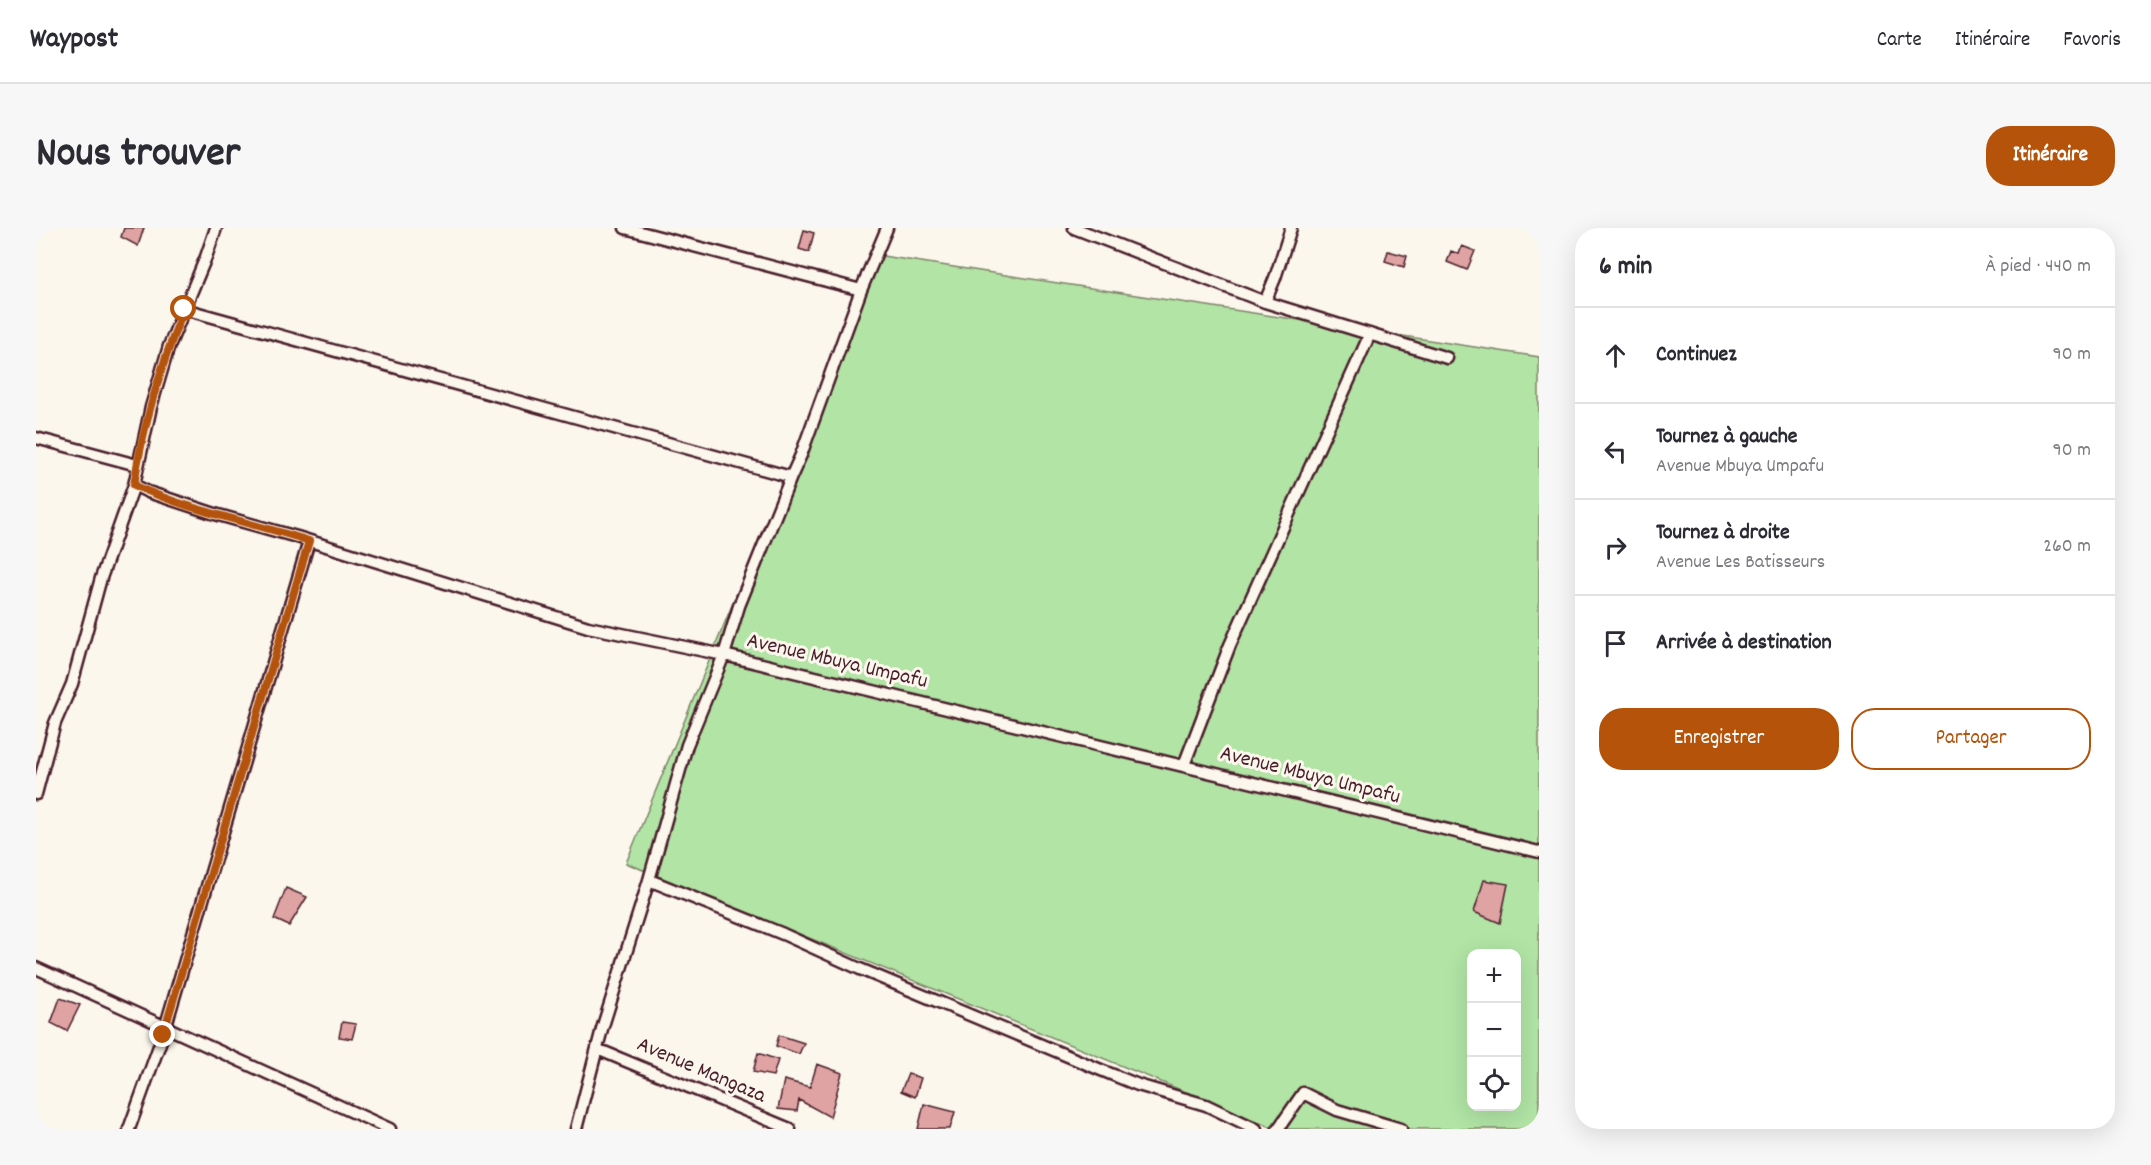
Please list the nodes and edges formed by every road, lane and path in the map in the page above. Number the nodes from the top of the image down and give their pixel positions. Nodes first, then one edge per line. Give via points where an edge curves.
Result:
1 (216, 228) edge
2 (625, 228) edge
3 (887, 228) edge
4 (1074, 228) edge
5 (1292, 228) edge
6 (861, 290) junction
7 (1265, 302) junction
8 (184, 309) junction
9 (1370, 334) junction
10 (1447, 358) dead end
11 (36, 438) edge
12 (136, 465) junction
13 (790, 477) junction
14 (134, 485) junction
15 (309, 541) junction
16 (724, 655) junction
17 (1184, 765) junction
18 (36, 794) edge
19 (1539, 852) edge
20 (649, 880) junction
21 (36, 968) edge
22 (165, 1027) junction
23 (597, 1048) junction
24 (129, 1129) edge
25 (390, 1129) edge
26 (576, 1129) edge
27 (790, 1129) edge
28 (1256, 1129) edge
29 (1278, 1129) edge
30 (1401, 1129) edge

1 - 8 street
2 - 6 street
3 - 6 street
4 - 7 street
5 - 7 street
6 - 13 street
7 - 9 street
8 - 12 street via 166,356
8 - 13 street
9 - 10 street
9 - 17 street via 1230,645
11 - 12 street
12 - 14 street
13 - 16 street
14 - 15 street, Avenue Mbuya Umpafu
14 - 18 street via 101,578 72,684 55,723
15 - 16 street, Avenue Mbuya Umpafu via 588,627
15 - 22 street
16 - 17 street, Avenue Mbuya Umpafu
16 - 20 street via 687,746
17 - 19 street, Avenue Mbuya Umpafu
20 - 23 street
20 - 28 street via 1101,1070 1206,1105
21 - 22 street
22 - 24 street
22 - 25 street
23 - 26 street
23 - 27 street, Avenue Mangaza
29 - 30 street via 1303,1093 1337,1110

